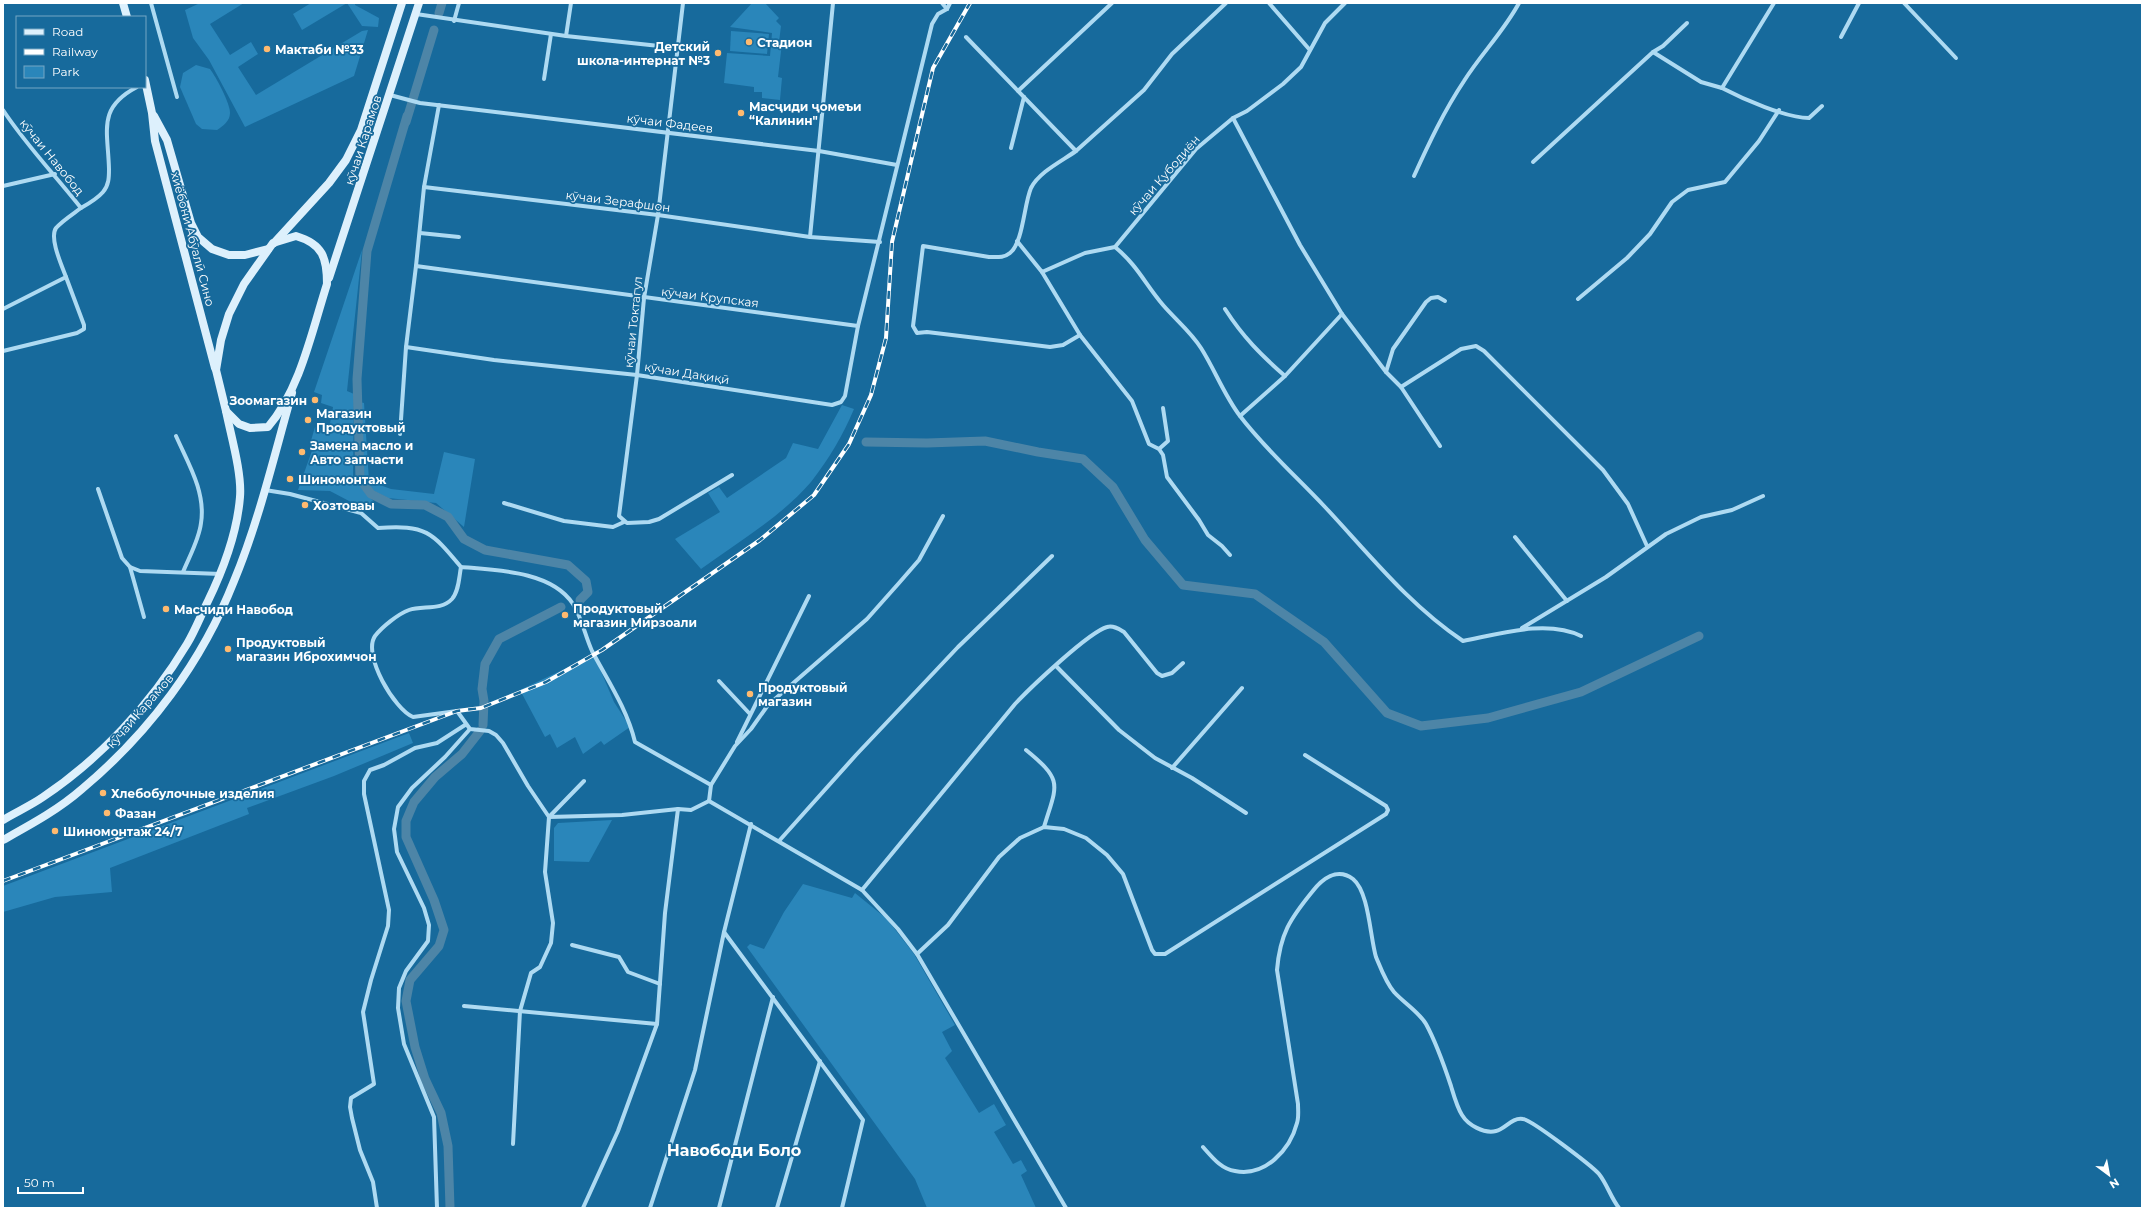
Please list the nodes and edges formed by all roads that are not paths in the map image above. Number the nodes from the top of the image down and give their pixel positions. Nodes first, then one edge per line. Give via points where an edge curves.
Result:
1 (124, 3) edge
2 (151, 3) edge
3 (402, 3) edge
4 (419, 3) edge
5 (459, 3) edge
6 (571, 3) edge
7 (683, 3) edge
8 (833, 3) edge
9 (942, 3) edge
10 (950, 3) edge
11 (1112, 3) edge
12 (1226, 3) edge
13 (1269, 3) edge
14 (1344, 3) edge
15 (1519, 3) edge
16 (1774, 3) edge
17 (1859, 3) edge
18 (1904, 3) edge
19 (947, 9) junction
20 (416, 14) junction
21 (127, 16) edge
22 (454, 21) junction
23 (1686, 23) dead end
24 (551, 34) junction
25 (566, 36) junction
26 (966, 37) dead end
27 (1841, 37) dead end
28 (678, 48) junction
29 (1309, 49) junction
30 (1653, 52) junction
31 (1956, 58) dead end
32 (544, 79) dead end
33 (146, 86) edge
34 (135, 88) edge
35 (1722, 88) junction
36 (1018, 91) junction
37 (390, 95) junction
38 (177, 97) dead end
39 (1024, 97) junction
40 (439, 104) junction
41 (1822, 106) dead end
42 (3, 110) edge
43 (1779, 110) junction
44 (152, 113) junction
45 (1233, 118) junction
46 (668, 133) junction
47 (1011, 148) dead end
48 (819, 151) junction
49 (1076, 151) junction
50 (1533, 162) dead end
51 (897, 165) junction
52 (55, 174) junction
53 (1414, 176) dead end
54 (3, 186) edge
55 (424, 187) junction
56 (81, 208) junction
57 (658, 215) junction
58 (420, 233) junction
59 (459, 237) dead end
60 (810, 237) junction
61 (1017, 241) junction
62 (880, 242) junction
63 (270, 246) junction
64 (1115, 247) junction
65 (416, 266) junction
66 (1042, 272) junction
67 (66, 277) junction
68 (327, 284) junction
69 (644, 298) junction
70 (1578, 299) dead end
71 (1445, 301) dead end
72 (3, 309) edge
73 (1225, 309) dead end
74 (1342, 314) junction
75 (858, 326) junction
76 (1080, 335) junction
77 (406, 347) junction
78 (3, 351) edge
79 (216, 370) junction
80 (1386, 372) junction
81 (637, 375) junction
82 (1285, 376) junction
83 (1401, 387) junction
84 (292, 393) junction
85 (1163, 408) dead end
86 (226, 411) junction
87 (1240, 416) junction
88 (400, 434) dead end
89 (176, 436) dead end
90 (1440, 446) dead end
91 (1159, 449) junction
92 (732, 475) dead end
93 (98, 489) dead end
94 (266, 490) junction
95 (1763, 496) dead end
96 (504, 503) dead end
97 (943, 516) dead end
98 (624, 522) junction
99 (1515, 537) dead end
100 (1647, 546) junction
101 (1230, 554) dead end
102 (1052, 556) dead end
103 (130, 567) junction
104 (461, 567) junction
105 (183, 572) junction
106 (221, 574) junction
107 (809, 596) dead end
108 (1567, 601) junction
109 (144, 617) dead end
110 (1522, 628) junction
111 (1581, 636) dead end
112 (1183, 663) dead end
113 (1056, 666) junction
114 (719, 681) dead end
115 (1242, 688) dead end
116 (749, 713) junction
117 (465, 725) junction
118 (470, 729) junction
119 (735, 746) junction
120 (1026, 750) dead end
121 (1305, 755) dead end
122 (1172, 768) junction
123 (584, 781) dead end
124 (712, 784) junction
125 (709, 801) junction
126 (678, 809) junction
127 (1246, 813) dead end
128 (549, 817) junction
129 (3, 820) edge
130 (751, 824) junction
131 (1044, 827) junction
132 (3, 840) edge
133 (779, 840) junction
134 (862, 890) junction
135 (724, 932) junction
136 (572, 945) dead end
137 (917, 954) junction
138 (660, 984) junction
139 (773, 997) junction
140 (464, 1006) dead end
141 (520, 1011) junction
142 (657, 1024) junction
143 (820, 1061) junction
144 (513, 1144) dead end
145 (1203, 1147) dead end
146 (377, 1208) edge
147 (437, 1208) edge
148 (583, 1208) edge
149 (650, 1208) edge
150 (719, 1208) edge
151 (777, 1208) edge
152 (842, 1208) edge
153 (1066, 1208) edge
154 (1619, 1208) edge

1 - 21 main road
2 - 38 street
3 - 63 main road, кӯчаи Карамов via 362,130 346,160 329,183
4 - 20 main road, кӯчаи Карамов
5 - 22 street
6 - 25 street
7 - 28 street, кӯчаи Токтагул
8 - 48 street
9 - 19 street
10 - 19 street
11 - 36 street
12 - 49 street via 1172,54 1144,90
13 - 29 street
14 - 29 street, кӯчаи Қубодиён via 1325,23
15 - 53 street via 1510,20 1465,80 1436,127
16 - 35 street
17 - 27 street
18 - 31 street
19 - 51 street via 938,14 932,24
20 - 22 street
20 - 37 main road, кӯчаи Карамов
22 - 24 street
23 - 30 street via 1663,46
24 - 25 street
24 - 32 street
25 - 28 street
26 - 36 street
28 - 46 street, кӯчаи Токтагул
29 - 45 street, кӯчаи Қубодиён via 1301,67 1288,80 1247,111
30 - 35 street via 1701,82
30 - 50 street
33 - 44 main road, хиёбони Абӯалӣ Сино
34 - 56 street via 123,94 113,105 107,118 109,180 103,192
35 - 43 street via 1748,101
36 - 39 street
37 - 40 street, кӯчаи Фадеев via 420,103
37 - 68 main road, кӯчаи Карамов
39 - 47 street
39 - 49 street
40 - 46 street, кӯчаи Фадеев
40 - 55 street
41 - 43 street via 1809,118
42 - 52 street, кӯчаи Навобод via 15,129
43 - 70 street via 1759,141 1725,182 1688,190 1672,202 1650,234 1627,258
44 - 63 main road, хиёбони Абӯалӣ Сино via 167,140 191,223 198,237 212,249 229,255 245,255
44 - 79 main road, хиёбони Абӯалӣ Сино via 155,141
45 - 64 street, кӯчаи Қубодиён via 1196,149
45 - 74 street via 1300,245
46 - 48 street, кӯчаи Фадеев
46 - 57 street, кӯчаи Токтагул
48 - 51 street, кӯчаи Фадеев
48 - 60 street
49 - 61 street via 1049,170 1032,187
51 - 62 street
52 - 54 street
52 - 56 street, кӯчаи Навобод
55 - 57 street, кӯчаи Зерафшон
55 - 58 street
56 - 67 street, кӯчаи Навобод via 56,228 54,234
57 - 60 street, кӯчаи Зерафшон
57 - 69 street, кӯчаи Токтагул
58 - 59 street
58 - 65 street
60 - 62 street
61 - 66 street
61 - 76 street via 1011,252 1000,258 923,246 913,321 917,333 927,332 1050,347 1064,345
62 - 75 street
63 - 68 main road, кӯчаи Карамов via 296,236 313,243 325,261
63 - 79 main road, кӯчаи Карамов via 244,284 229,314
64 - 66 street via 1085,253
64 - 87 street via 1130,259 1162,304 1200,346 1226,396
65 - 69 street, кӯчаи Крупская
65 - 77 street
66 - 76 street
67 - 72 street
67 - 78 street, кӯчаи Навобод via 84,329 77,333
68 - 84 main road, кӯчаи Карамов
69 - 75 street, кӯчаи Крупская
69 - 81 street, кӯчаи Токтагул
71 - 80 street via 1438,297 1426,302 1393,349
73 - 82 street via 1242,336
74 - 80 street
74 - 82 street
75 - 81 street, кӯчаи Дақиқӣ via 843,399 832,405
76 - 91 street via 1125,390 1147,441
77 - 81 street, кӯчаи Дақиқӣ via 494,360
77 - 88 street
79 - 86 main road, кӯчаи Карамов
80 - 83 street
81 - 98 street, кӯчаи Токтагул via 619,516
82 - 87 street
83 - 90 street
83 - 100 street via 1461,349 1476,346 1484,351 1603,470 1628,504
84 - 86 main road, кӯчаи Карамов via 268,427 250,428 239,424
84 - 94 main road, кӯчаи Карамов
85 - 91 street via 1168,441
86 - 106 main road, кӯчаи Карамов via 240,496 236,528
87 - 110 street via 1364,553 1447,630 1463,642
89 - 105 street via 198,487 202,510 198,534
91 - 101 street via 1163,455 1167,477 1208,535
92 - 98 street via 654,522
93 - 103 street via 122,558
94 - 104 street via 360,513 378,528 402,526 423,529 441,542
94 - 132 main road, кӯчаи Карамов via 235,581 213,627 182,681 122,753 82,790 44,817
95 - 100 street via 1732,510 1701,517
96 - 98 street via 564,521 613,527
97 - 119 street via 919,560 899,583 866,618 768,705
99 - 108 street
100 - 108 street
102 - 133 street via 958,647
103 - 105 street via 140,571
103 - 109 street
104 - 117 street via 457,589 452,599 442,606 410,610 395,617 375,637 372,649 374,661 387,688 407,715 413,717 457,711
104 - 124 street via 510,571 554,585 573,603 592,650 630,722 635,742
105 - 106 street
106 - 129 main road, кӯчаи Карамов via 187,644 148,699 119,732 79,770 42,798
107 - 116 street
108 - 110 street
110 - 111 street via 1572,631
112 - 113 street via 1172,673 1162,676 1124,632 1112,626 1091,636
113 - 122 street via 1119,730
113 - 134 street via 1015,704
114 - 116 street
115 - 122 street
116 - 119 street
117 - 118 street
117 - 146 street via 437,743 415,748 370,770 364,780 364,794 389,910 388,926 362,1012 374,1084 351,1098 350,1107 360,1150 373,1182
118 - 128 street via 489,731 500,739
118 - 147 street via 412,788 398,807 394,829 396,852 424,908 429,925 428,941 406,971 399,988 398,1008 404,1044 434,1117
119 - 124 street
120 - 131 street via 1049,770 1055,782 1054,799
121 - 131 street via 1386,806 1386,814 1165,954 1155,954 1152,950 1123,874 1107,855 1086,838 1064,829
122 - 127 street
123 - 128 street
124 - 125 street
125 - 126 street via 691,810
125 - 130 street
126 - 128 street via 622,815
126 - 138 street via 664,913
128 - 141 street via 545,872 553,923 551,943 540,967 531,974
130 - 133 street
130 - 135 street
131 - 137 street via 1020,838 999,857 948,925
133 - 134 street
134 - 137 street
135 - 139 street
135 - 149 street via 695,1070
136 - 138 street via 619,957 628,972
137 - 153 street
138 - 142 street
139 - 143 street
139 - 150 street
140 - 141 street
141 - 142 street
141 - 144 street
142 - 148 street via 618,1131
143 - 151 street
143 - 152 street via 863,1120
145 - 154 street via 1219,1164 1234,1171 1249,1171 1264,1167 1278,1157 1290,1142 1298,1122 1298,1104 1278,970 1279,951 1284,932 1298,909 1322,880 1334,874 1343,875 1353,879 1361,889 1376,956 1385,978 1393,991 1425,1022 1439,1049 1462,1116 1477,1129 1486,1131 1496,1131 1512,1121 1523,1119 1536,1125 1599,1174

